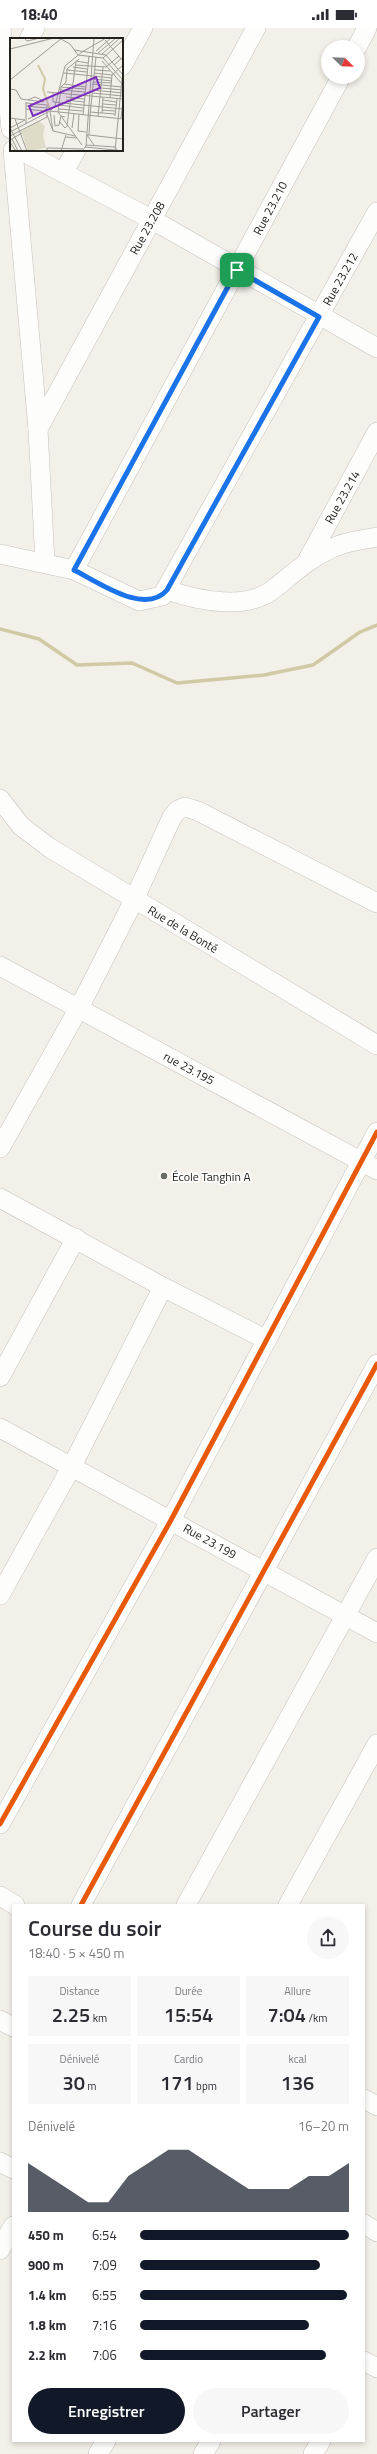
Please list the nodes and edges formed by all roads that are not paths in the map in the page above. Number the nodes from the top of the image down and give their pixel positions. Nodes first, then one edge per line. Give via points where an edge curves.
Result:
1 (1, 28) edge
2 (35, 28) edge
3 (143, 28) edge
4 (256, 28) edge
5 (367, 28) edge
6 (30, 38) edge
7 (361, 40) edge
8 (123, 64) edge
9 (9, 78) edge
10 (337, 84) edge
11 (10, 104) edge
12 (13, 151) edge
13 (22, 151) edge
14 (75, 151) edge
15 (63, 173) junction
16 (377, 212) edge
17 (151, 219) junction
18 (237, 270) junction
19 (319, 317) junction
20 (377, 348) edge
21 (38, 429) junction
22 (377, 432) edge
23 (377, 537) edge
24 (0, 554) edge
25 (306, 562) junction
26 (45, 563) junction
27 (74, 570) junction
28 (165, 593) junction
29 (0, 799) edge
30 (0, 822) edge
31 (21, 826) junction
32 (134, 900) junction
33 (377, 903) edge
34 (0, 966) edge
35 (79, 1008) junction
36 (377, 1045) edge
37 (377, 1132) edge
38 (0, 1148) edge
39 (361, 1161) junction
40 (377, 1170) edge
41 (0, 1198) edge
42 (76, 1238) junction
43 (163, 1287) junction
44 (267, 1340) junction
45 (377, 1364) edge
46 (0, 1378) edge
47 (0, 1428) edge
48 (72, 1466) junction
49 (172, 1520) junction
50 (377, 1558) edge
51 (262, 1571) junction
52 (0, 1595) edge
53 (346, 1616) junction
54 (377, 1634) edge
55 (377, 1744) edge
56 (0, 1824) edge
57 (0, 1896) edge
58 (14, 1904) edge
59 (82, 1904) edge
60 (187, 1904) edge
61 (289, 1904) edge
62 (0, 2020) edge
63 (12, 2026) edge
64 (365, 2100) edge
65 (377, 2106) edge
66 (0, 2162) edge
67 (12, 2168) edge
68 (365, 2225) edge
69 (12, 2228) edge
70 (377, 2232) edge
71 (0, 2250) edge
72 (105, 2442) edge
73 (209, 2442) edge
74 (320, 2442) edge
75 (98, 2454) edge
76 (203, 2454) edge
77 (313, 2454) edge

1 - 9 street
2 - 6 street
3 - 8 street
4 - 17 street, Rue 23.208
5 - 7 street
9 - 11 street
10 - 18 street, Rue 23.210
12 - 21 street
13 - 15 street
14 - 15 street
15 - 17 street
16 - 19 street, Rue 23.212
17 - 18 street
17 - 21 street, Rue 23.208
18 - 19 street
18 - 27 street, Rue 23.210
19 - 20 street
19 - 28 street, Rue 23.212
21 - 26 street
22 - 25 street, Rue 23.214
23 - 25 street via 342,544
24 - 26 street
25 - 28 street via 275,588 250,602 239,603
26 - 27 street
27 - 28 street via 139,601
29 - 31 street, Rue de la Bonté
30 - 31 street
31 - 32 street, Rue de la Bonté via 50,848
32 - 33 street via 172,817 178,810 186,807
32 - 35 street
32 - 36 street, Rue de la Bonté
34 - 35 street, rue 23.195
35 - 38 street
35 - 39 street, rue 23.195
37 - 39 street
39 - 40 street, rue 23.195
39 - 44 street
41 - 42 street
42 - 43 street
42 - 46 street
43 - 44 street
43 - 48 street
44 - 49 street
45 - 51 street
47 - 48 street, Rue 23.199
48 - 49 street, Rue 23.199
48 - 52 street
49 - 51 street, Rue 23.199
49 - 56 street
50 - 53 street
51 - 53 street, Rue 23.199
51 - 59 street
53 - 54 street, Rue 23.199
53 - 60 street
55 - 61 street
57 - 58 street
62 - 63 street
64 - 65 street
66 - 67 street
68 - 70 street
69 - 71 street
72 - 75 street
73 - 76 street
74 - 77 street

